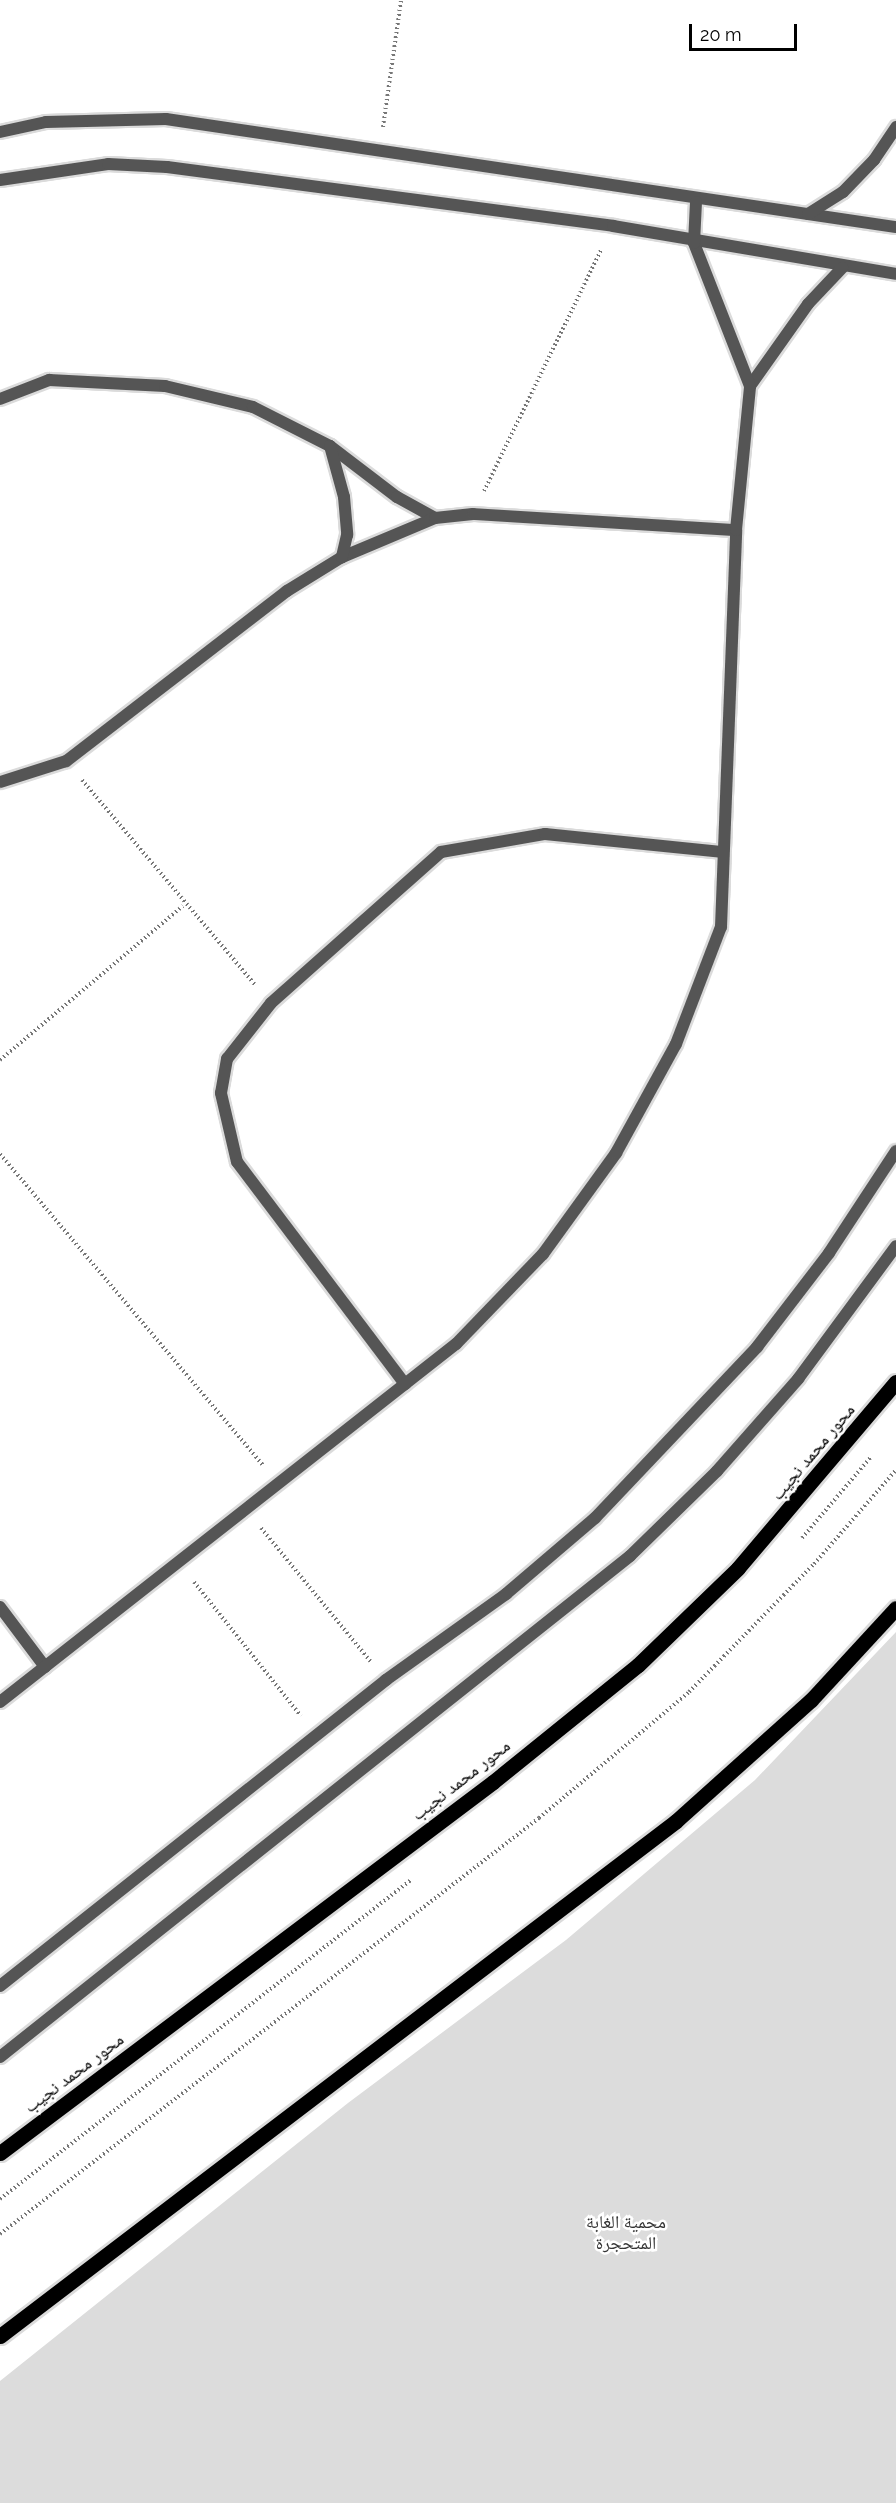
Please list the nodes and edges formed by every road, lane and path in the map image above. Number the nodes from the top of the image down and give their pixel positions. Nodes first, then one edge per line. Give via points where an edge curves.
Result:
1 (401, 0) edge
2 (896, 127) edge
3 (0, 132) edge
4 (380, 149) junction
5 (0, 180) edge
6 (696, 202) junction
7 (808, 214) junction
8 (613, 226) junction
9 (896, 227) edge
10 (694, 243) junction
11 (842, 268) junction
12 (896, 274) edge
13 (750, 386) junction
14 (0, 399) edge
15 (330, 446) junction
16 (473, 514) junction
17 (435, 518) junction
18 (736, 530) junction
19 (342, 557) junction
20 (66, 760) junction
21 (0, 782) edge
22 (721, 852) junction
23 (183, 906) junction
24 (271, 1003) junction
25 (0, 1060) edge
26 (896, 1151) edge
27 (0, 1154) edge
28 (896, 1246) edge
29 (896, 1382) edge
30 (405, 1384) junction
31 (896, 1470) edge
32 (279, 1483) junction
33 (246, 1509) junction
34 (178, 1562) junction
35 (0, 1607) edge
36 (896, 1608) edge
37 (45, 1667) junction
38 (386, 1680) junction
39 (0, 1702) edge
40 (318, 1737) junction
41 (0, 1986) edge
42 (0, 2057) edge
43 (0, 2153) edge
44 (0, 2234) edge
45 (0, 2336) edge

1 - 4 path
2 - 7 street via 874,160 843,192
3 - 4 street via 56,122 166,119
4 - 6 street
5 - 8 street via 108,164 167,167
6 - 7 street
6 - 10 street
7 - 9 street
8 - 10 street
8 - 16 path
10 - 11 street
10 - 13 street
11 - 12 street
11 - 13 street via 808,304
13 - 18 street
14 - 15 street via 49,380 165,386 253,407
15 - 17 street via 397,497
15 - 19 street via 344,497 347,535
16 - 17 street
16 - 18 street
17 - 19 street
18 - 22 street
19 - 20 street via 287,591
20 - 21 street
20 - 23 path
22 - 24 street via 545,834 441,852
22 - 30 street via 721,927 676,1044 616,1153 543,1254 456,1344
23 - 24 path
23 - 25 path
24 - 30 street via 227,1059 221,1094 237,1162
26 - 38 street via 822,1263 679,1435 595,1518 506,1594
27 - 32 path
28 - 42 street via 798,1379 717,1471 630,1556
29 - 43 main road, محور محمد نجيب via 738,1568 638,1665 493,1782
30 - 32 street
31 - 44 path via 814,1564 690,1692 539,1818
32 - 33 street
33 - 34 street
33 - 38 path
34 - 37 street
34 - 40 path
35 - 37 street
36 - 45 main road via 811,1700 676,1821
37 - 39 street
38 - 40 street
40 - 41 street

